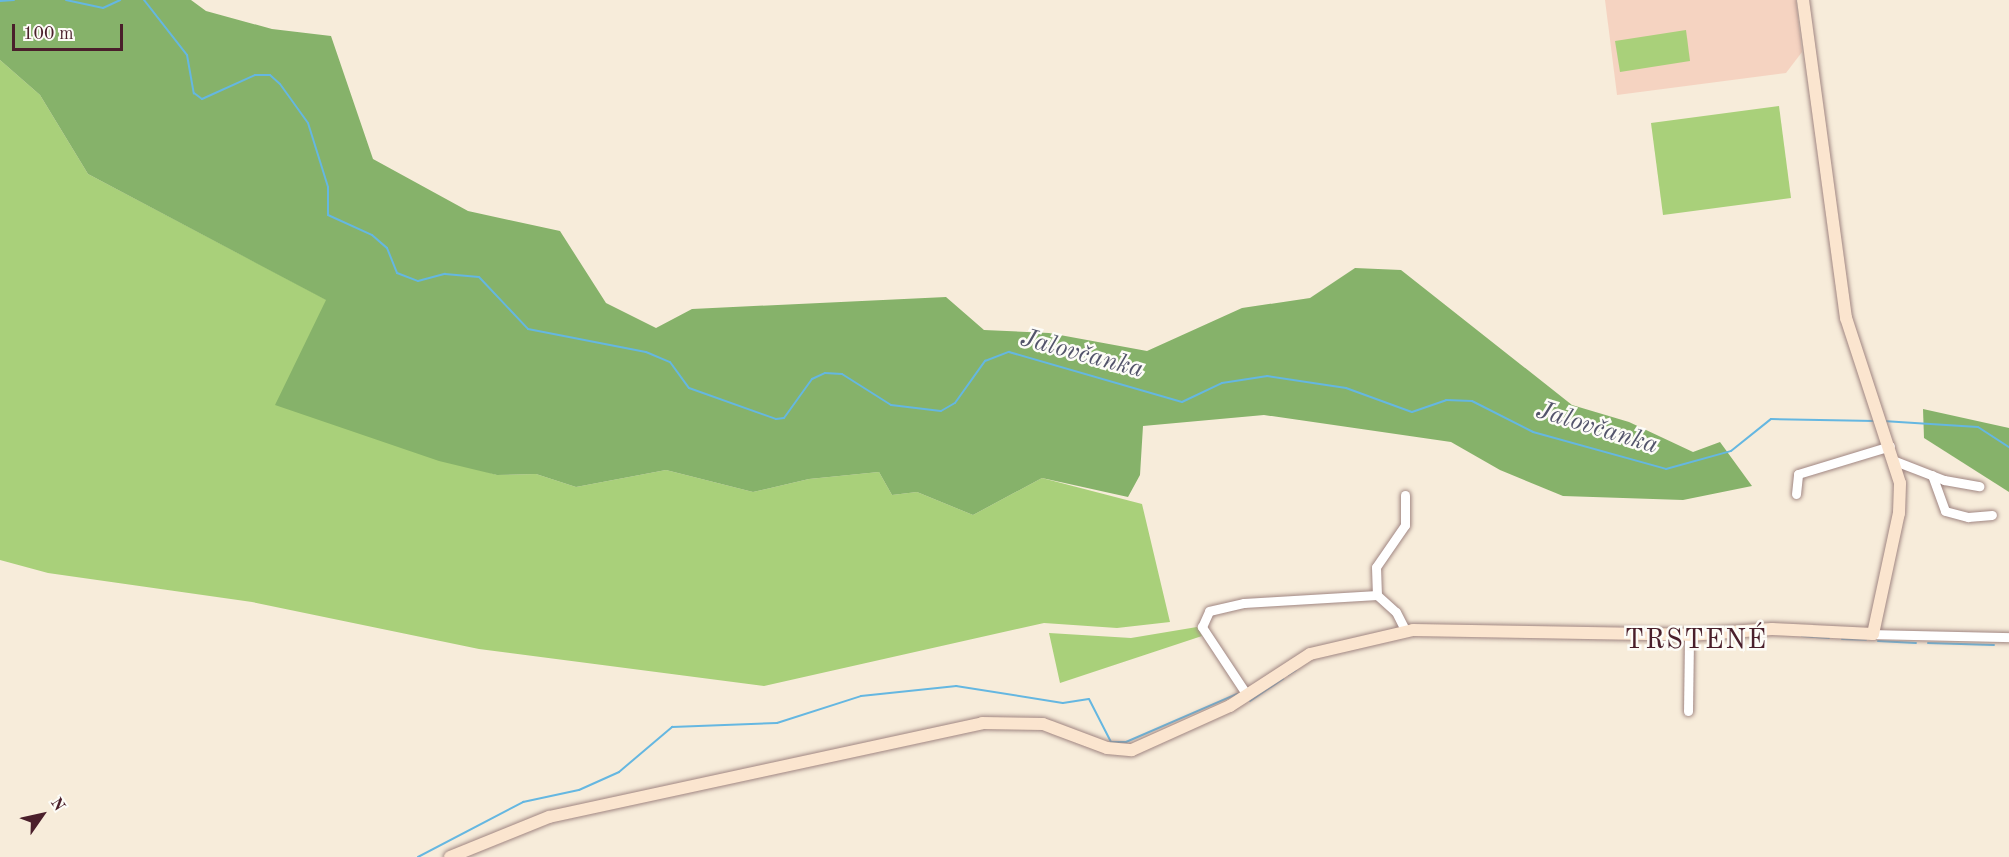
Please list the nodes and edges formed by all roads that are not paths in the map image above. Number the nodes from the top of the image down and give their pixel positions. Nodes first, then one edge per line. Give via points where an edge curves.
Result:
1 (1803, 0) edge
2 (1890, 446) junction
3 (1895, 461) junction
4 (1932, 475) junction
5 (1979, 486) dead end
6 (1796, 494) dead end
7 (1405, 495) dead end
8 (1992, 515) dead end
9 (1377, 595) junction
10 (1406, 632) junction
11 (1873, 634) junction
12 (1689, 635) junction
13 (2008, 639) edge
14 (1247, 695) junction
15 (1688, 711) dead end
16 (450, 857) edge

1 - 2 street via 1842,295
2 - 3 street
2 - 6 street via 1798,474
3 - 4 street
3 - 11 street via 1899,513
4 - 5 street
4 - 8 street via 1945,511 1968,518
7 - 9 street via 1409,512 1376,567
9 - 10 street via 1396,612
9 - 14 street via 1244,603 1209,611 1202,627
10 - 12 street
10 - 14 street via 1310,654
11 - 12 street via 1772,628
11 - 13 street
12 - 15 street
14 - 16 street via 1128,751 1043,724 973,725 543,818

